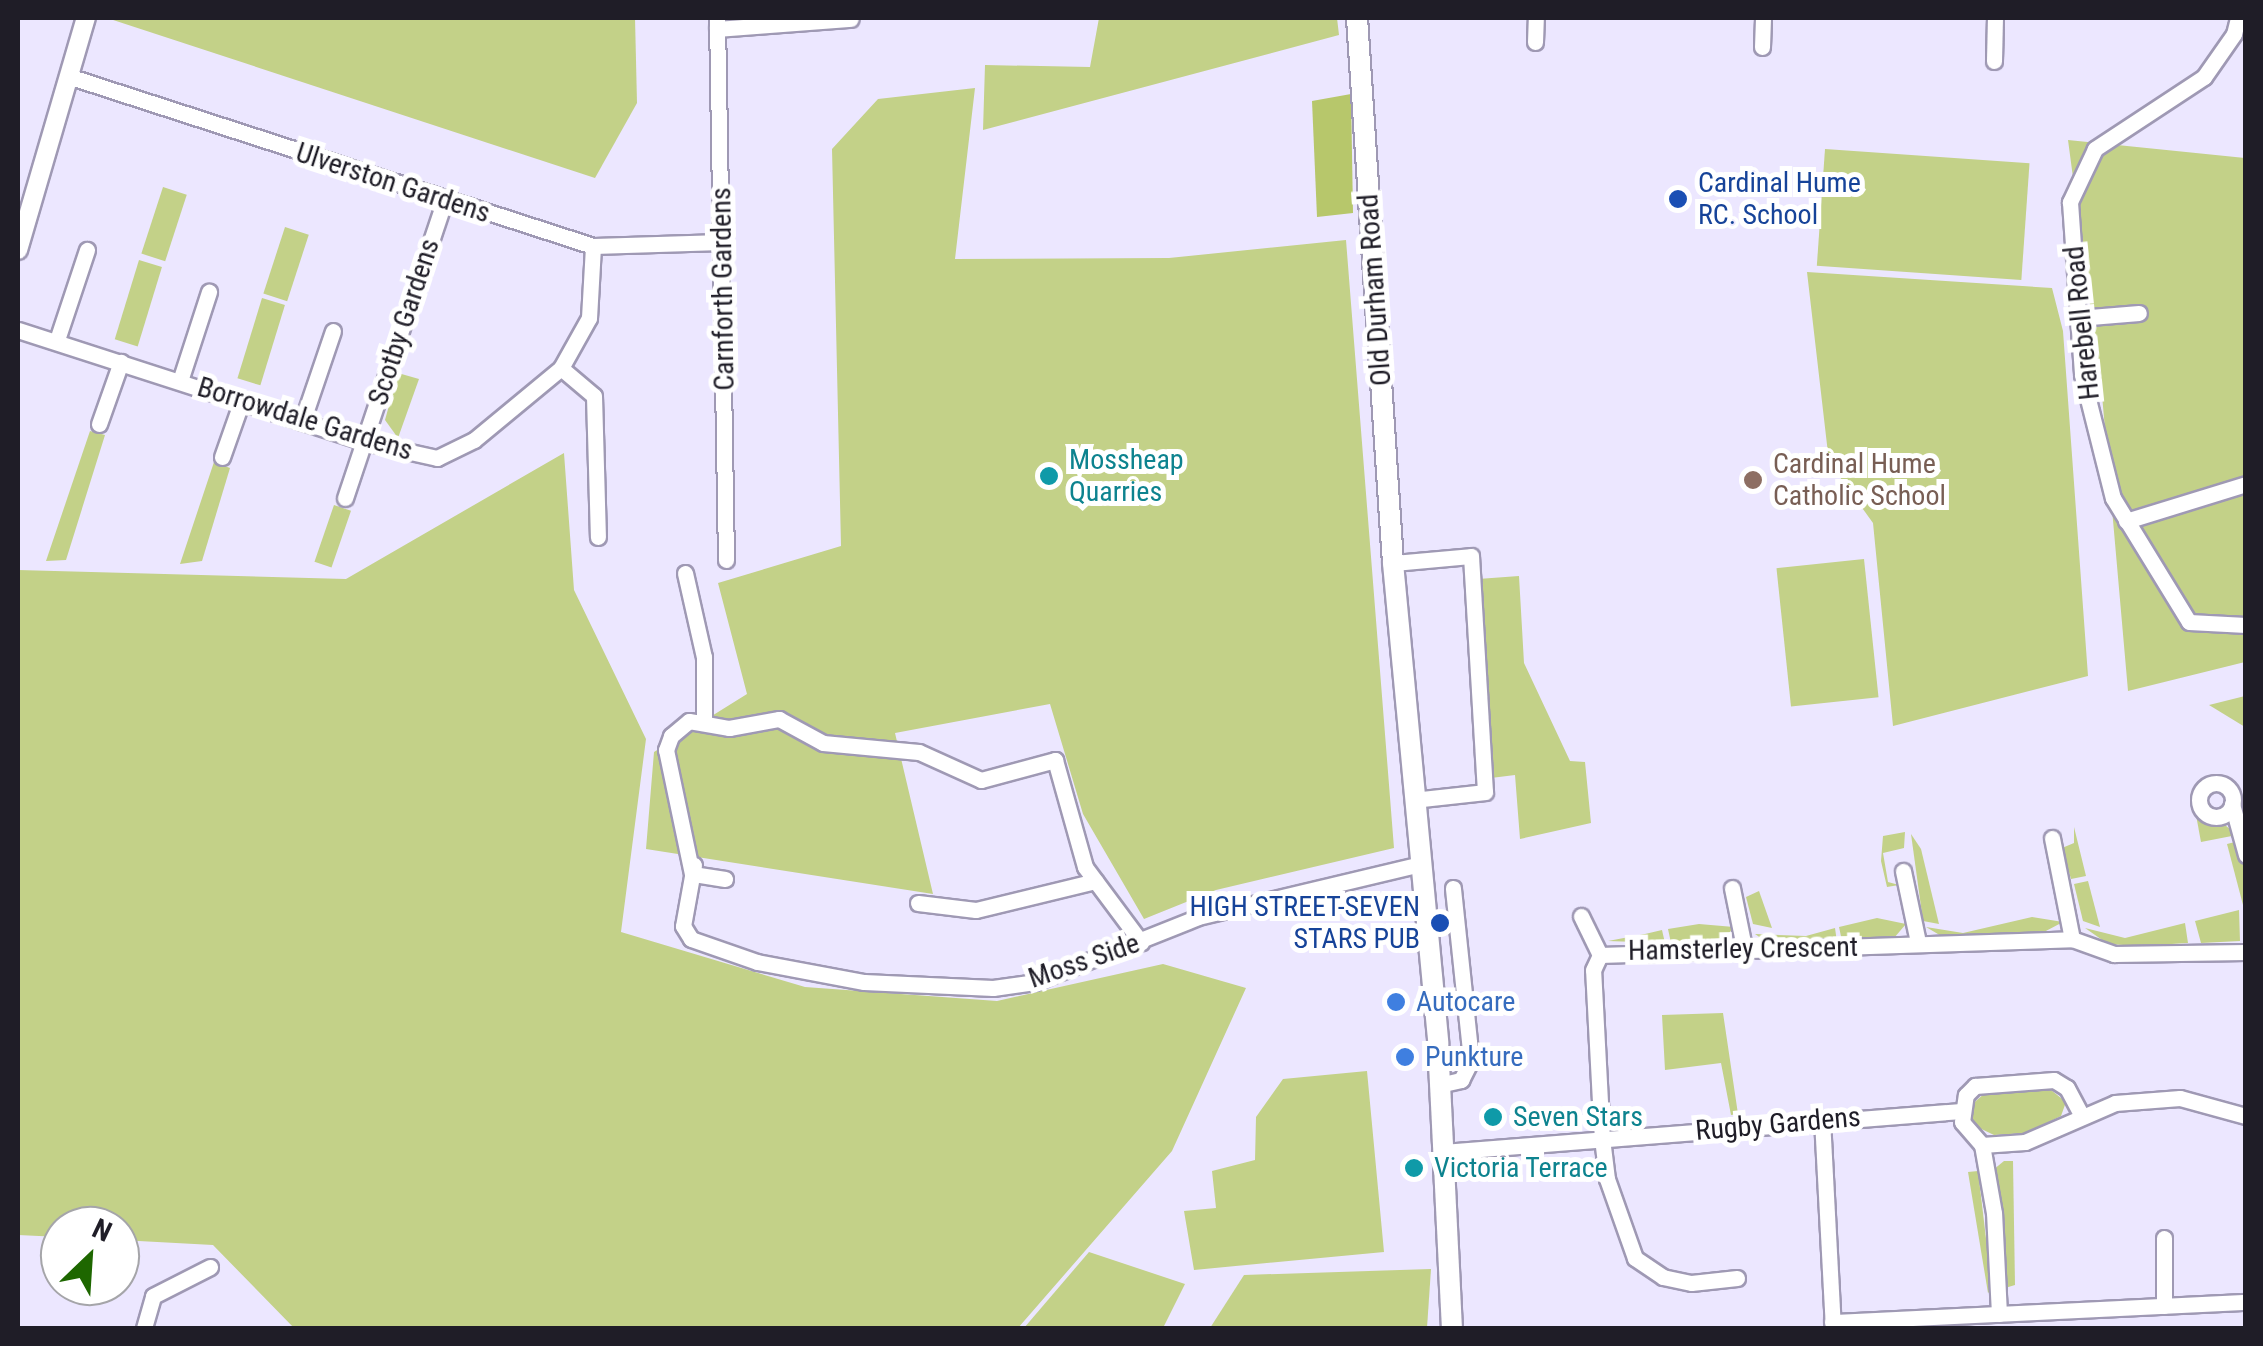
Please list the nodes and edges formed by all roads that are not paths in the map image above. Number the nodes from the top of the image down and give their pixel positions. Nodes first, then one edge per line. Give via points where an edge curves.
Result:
1 (86, 18) edge
2 (1357, 18) edge
3 (1536, 18) edge
4 (1763, 18) edge
5 (1995, 18) edge
6 (2238, 18) edge
7 (851, 19) edge
8 (717, 23) edge
9 (1535, 42) dead end
10 (1762, 47) dead end
11 (1994, 60) dead end
12 (72, 77) junction
13 (444, 202) junction
14 (22, 222) edge
15 (722, 242) junction
16 (593, 246) junction
17 (18, 250) edge
18 (86, 250) dead end
19 (210, 292) dead end
20 (2139, 313) dead end
21 (2078, 318) junction
22 (18, 330) edge
23 (333, 331) dead end
24 (57, 340) junction
25 (121, 362) junction
26 (561, 368) junction
27 (180, 381) junction
28 (241, 402) junction
29 (302, 422) junction
30 (99, 424) dead end
31 (365, 442) junction
32 (222, 457) dead end
33 (2246, 484) edge
34 (345, 498) dead end
35 (2126, 521) junction
36 (598, 537) dead end
37 (726, 560) dead end
38 (1393, 563) junction
39 (685, 573) dead end
40 (2246, 625) edge
41 (704, 722) junction
42 (1413, 800) junction
43 (2232, 804) dead end
44 (2052, 838) dead end
45 (2246, 855) edge
46 (1421, 864) junction
47 (693, 870) junction
48 (1902, 871) dead end
49 (725, 879) dead end
50 (1096, 881) junction
51 (1453, 888) dead end
52 (1732, 888) dead end
53 (918, 903) dead end
54 (1580, 916) dead end
55 (2072, 939) junction
56 (1141, 942) junction
57 (1918, 942) junction
58 (1744, 946) junction
59 (2246, 952) edge
60 (1600, 956) junction
61 (1439, 1084) junction
62 (1961, 1111) junction
63 (2081, 1114) junction
64 (2246, 1116) edge
65 (1822, 1119) junction
66 (1602, 1140) junction
67 (1982, 1145) junction
68 (1442, 1152) junction
69 (2164, 1238) dead end
70 (210, 1267) dead end
71 (1737, 1278) dead end
72 (2246, 1302) edge
73 (2164, 1306) junction
74 (1999, 1314) junction
75 (1833, 1325) edge
76 (144, 1328) edge
77 (1452, 1328) edge

1 - 12 street
2 - 38 main road, Old Durham Road
3 - 9 street
4 - 10 street
5 - 11 street
6 - 21 street, Harebell Road via 2204,77 2095,149 2070,202
7 - 8 street
8 - 15 street, Carnforth Gardens
12 - 13 street, Ulverston Gardens
12 - 14 street
13 - 16 street, Ulverston Gardens
13 - 31 street, Scotby Gardens
14 - 17 street
15 - 16 street, Ulverston Gardens
15 - 37 street, Carnforth Gardens
16 - 26 street, Borrowdale Gardens via 589,318
18 - 24 street
19 - 27 street
20 - 21 street
21 - 35 street, Harebell Road via 2082,375 2113,498
22 - 24 street, Borrowdale Gardens
23 - 29 street
24 - 25 street, Borrowdale Gardens
25 - 27 street, Borrowdale Gardens
25 - 30 street
26 - 31 street, Borrowdale Gardens via 474,440 438,458
26 - 36 street via 594,396
27 - 28 street, Borrowdale Gardens
28 - 29 street, Borrowdale Gardens
28 - 32 street
29 - 31 street, Borrowdale Gardens
31 - 34 street, Scotby Gardens
33 - 35 street
35 - 40 street, Harebell Road via 2189,622
38 - 42 main road, Old Durham Road
38 - 42 street via 1471,556 1485,792
39 - 41 street via 704,658
41 - 47 street via 678,729 666,750
41 - 50 street via 729,728 779,719 822,743 919,752 981,780 1055,760 1066,813
42 - 46 main road, Old Durham Road
43 - 45 street
44 - 55 street
46 - 56 street, Moss Side via 1198,917
46 - 61 main road, Old Durham Road
47 - 49 street
47 - 56 street, Moss Side via 683,926 692,939 757,962 864,982 993,988 1035,982
48 - 57 street
50 - 53 street via 976,910
50 - 56 street
51 - 61 street via 1471,1060 1460,1080
52 - 58 street
54 - 60 street
55 - 57 street, Hamsterley Crescent
55 - 59 street, Hamsterley Crescent via 2114,954
57 - 58 street, Hamsterley Crescent via 1770,953
58 - 60 street, Hamsterley Crescent
60 - 66 street, Hamsterley Crescent via 1592,970
61 - 68 main road, Old Durham Road
62 - 63 street via 1974,1086 2054,1080 2067,1088
62 - 65 street, Rugby Gardens
62 - 67 street via 1966,1131
63 - 64 street via 2115,1103 2180,1098
63 - 67 street via 2025,1142
65 - 66 street, Rugby Gardens
65 - 75 street
66 - 68 street, Rugby Gardens
66 - 71 street, Hamsterley Crescent via 1607,1180 1636,1258 1663,1276 1691,1283
67 - 74 street via 1996,1231
68 - 77 main road, Old Durham Road
69 - 73 street
70 - 76 street via 153,1296
72 - 73 street
73 - 74 street
74 - 75 street

